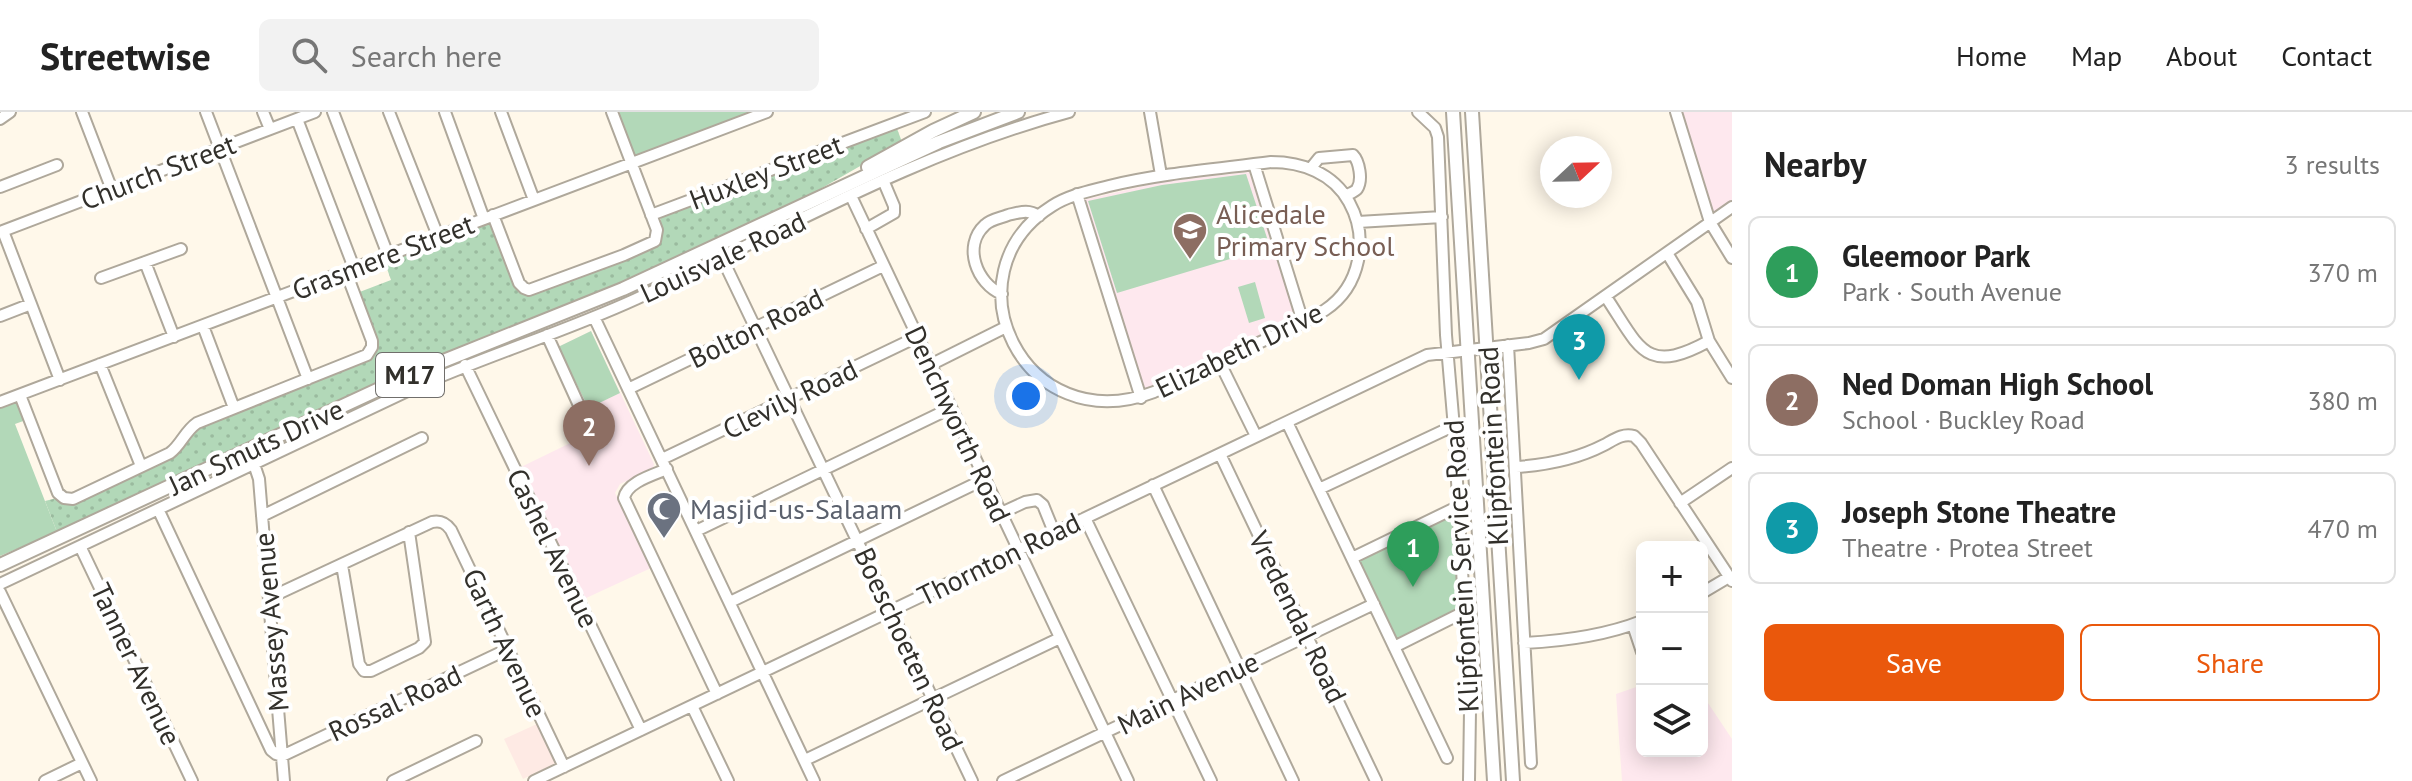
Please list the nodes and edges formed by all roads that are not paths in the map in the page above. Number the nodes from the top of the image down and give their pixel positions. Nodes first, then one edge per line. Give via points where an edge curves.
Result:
1 (10, 112) edge
2 (82, 112) edge
3 (206, 112) edge
4 (263, 112) edge
5 (315, 112) edge
6 (333, 112) edge
7 (389, 112) edge
8 (445, 112) edge
9 (501, 112) edge
10 (612, 112) edge
11 (767, 112) edge
12 (925, 112) edge
13 (974, 112) edge
14 (1018, 112) edge
15 (1069, 112) edge
16 (1150, 112) edge
17 (1418, 112) edge
18 (1453, 112) edge
19 (1472, 112) edge
20 (1676, 112) edge
21 (0, 119) edge
22 (297, 119) junction
23 (270, 129) junction
24 (220, 149) junction
25 (632, 163) junction
26 (1254, 164) junction
27 (57, 165) dead end
28 (1311, 168) junction
29 (1161, 175) junction
30 (883, 180) junction
31 (0, 187) edge
32 (112, 190) junction
33 (1077, 194) junction
34 (821, 196) junction
35 (851, 196) junction
36 (1345, 196) junction
37 (534, 200) junction
38 (1732, 207) edge
39 (651, 215) junction
40 (1039, 216) junction
41 (489, 217) junction
42 (1442, 217) junction
43 (1358, 222) junction
44 (1710, 222) junction
45 (866, 229) junction
46 (1, 231) edge
47 (438, 236) junction
48 (181, 249) dead end
49 (1667, 253) junction
50 (388, 255) junction
51 (722, 258) junction
52 (1732, 258) edge
53 (145, 262) junction
54 (883, 266) junction
55 (350, 270) junction
56 (101, 278) dead end
57 (1002, 294) junction
58 (1606, 297) junction
59 (277, 298) junction
60 (31, 304) junction
61 (0, 316) edge
62 (594, 317) junction
63 (1303, 322) junction
64 (203, 326) junction
65 (1006, 327) junction
66 (755, 328) junction
67 (547, 335) junction
68 (174, 337) junction
69 (917, 337) junction
70 (1709, 341) junction
71 (1508, 345) junction
72 (1487, 348) junction
73 (1468, 350) junction
74 (1447, 352) junction
75 (1219, 361) junction
76 (100, 364) junction
77 (465, 365) junction
78 (930, 365) junction
79 (1732, 378) edge
80 (308, 379) junction
81 (60, 380) junction
82 (628, 389) junction
83 (20, 395) junction
84 (1141, 398) junction
85 (789, 399) junction
86 (0, 402) edge
87 (234, 408) junction
88 (951, 408) junction
89 (1287, 422) junction
90 (587, 423) dead end
91 (1454, 428) junction
92 (1256, 436) junction
93 (422, 438) dead end
94 (1220, 454) junction
95 (254, 464) junction
96 (664, 464) junction
97 (141, 466) junction
98 (1516, 467) junction
99 (1732, 468) edge
100 (823, 469) junction
101 (985, 479) junction
102 (1153, 485) junction
103 (1319, 489) junction
104 (1680, 503) junction
105 (158, 509) junction
106 (1459, 509) junction
107 (1001, 513) junction
108 (262, 516) junction
109 (1085, 518) junction
110 (696, 531) junction
111 (409, 532) junction
112 (1054, 532) junction
113 (857, 541) junction
114 (80, 546) junction
115 (1018, 550) junction
116 (1352, 558) junction
117 (0, 565) edge
118 (342, 565) junction
119 (1731, 579) edge
120 (0, 584) edge
121 (1708, 590) edge
122 (0, 592) edge
123 (269, 598) junction
124 (730, 602) junction
125 (1374, 604) junction
126 (890, 611) junction
127 (1465, 615) junction
128 (1636, 623) edge
129 (1307, 636) junction
130 (1060, 638) junction
131 (1524, 643) junction
132 (1394, 647) junction
133 (508, 649) junction
134 (1239, 668) junction
135 (763, 671) junction
136 (717, 694) junction
137 (933, 699) junction
138 (1173, 700) junction
139 (692, 706) junction
140 (641, 730) junction
141 (1105, 733) junction
142 (476, 741) dead end
143 (282, 756) junction
144 (1447, 758) dead end
145 (805, 760) junction
146 (82, 763) junction
147 (1531, 763) dead end
148 (564, 767) junction
149 (724, 780) edge
150 (45, 781) edge
151 (91, 781) edge
152 (192, 781) edge
153 (284, 781) edge
154 (393, 781) edge
155 (534, 781) edge
156 (814, 781) edge
157 (972, 781) edge
158 (1003, 781) edge
159 (1128, 781) edge
160 (1211, 781) edge
161 (1293, 781) edge
162 (1376, 781) edge
163 (1469, 781) edge
164 (1494, 781) edge
165 (1513, 781) edge

1 - 21 street
2 - 32 street
3 - 24 street
4 - 23 street
5 - 22 street, Church Street
6 - 50 street
7 - 47 street
8 - 41 street
9 - 37 street
10 - 25 street
11 - 25 street, Grasmere Street
12 - 39 street, Huxley Street
13 - 34 main road, Jan Smuts Drive / M17
14 - 34 main road, Jan Smuts Drive / M17
15 - 30 street, Louisvale Road via 974,141
16 - 29 street
17 - 42 street, Klipfontein Service Road via 1437,133
18 - 73 main road, Klipfontein Road
19 - 72 main road, Klipfontein Road
20 - 44 street
22 - 23 street, Church Street
22 - 55 street
23 - 24 street, Church Street
24 - 32 street, Church Street
24 - 59 street
25 - 37 street, Grasmere Street
25 - 39 street
26 - 28 street, Elizabeth Drive via 1287,162
26 - 29 street, Elizabeth Drive
26 - 63 street
27 - 31 street
28 - 36 street, Elizabeth Drive
28 - 36 street via 1319,158 1353,155 1360,183
29 - 33 street, Elizabeth Drive
30 - 35 street, Louisvale Road
30 - 45 street via 894,213
32 - 46 street, Church Street
33 - 40 street, Elizabeth Drive
33 - 84 street
34 - 117 main road, Jan Smuts Drive / M17 via 623,289 416,372
35 - 45 street, Denchworth Road
35 - 51 street, Louisvale Road
36 - 43 street, Elizabeth Drive
37 - 41 street, Grasmere Street
38 - 44 street, Thornton Road
39 - 41 street via 658,232 653,242 526,290
40 - 57 street, Elizabeth Drive via 1015,247
40 - 57 street, Elizabeth Drive via 1023,211 981,229 974,259 985,284
41 - 47 street, Grasmere Street
42 - 43 street
42 - 74 street, Klipfontein Service Road
43 - 63 street, Elizabeth Drive via 1359,258 1350,282 1331,306
44 - 49 street, Thornton Road
44 - 52 street
45 - 54 street, Denchworth Road
46 - 60 street
47 - 50 street, Grasmere Street
48 - 53 street
49 - 58 street, Thornton Road
49 - 70 street via 1697,302
50 - 55 street, Grasmere Street
51 - 62 street, Louisvale Road
51 - 66 street, Boeschoeten Road
53 - 56 street
53 - 68 street
54 - 66 street, Bolton Road
54 - 69 street, Denchworth Road
55 - 59 street, Grasmere Street
55 - 80 street via 371,350
57 - 65 street, Elizabeth Drive
58 - 70 street via 1650,353 1678,357
58 - 71 street, Thornton Road via 1544,339
59 - 64 street, Grasmere Street
59 - 80 street
60 - 61 street
60 - 81 street
62 - 67 street, Louisvale Road
62 - 82 street
63 - 75 street, Elizabeth Drive
64 - 68 street, Grasmere Street
64 - 87 street
65 - 78 street
65 - 84 street, Elizabeth Drive via 1024,360 1060,391 1097,403
66 - 82 street, Bolton Road
66 - 85 street, Boeschoeten Road
67 - 77 street, Louisvale Road
67 - 90 street
68 - 76 street, Grasmere Street
69 - 78 street, Denchworth Road
69 - 85 street, Clevily Road
70 - 79 street
71 - 72 street, Thornton Road
71 - 98 street
72 - 73 street, Thornton Road
72 - 165 main road, Klipfontein Road
73 - 74 street, Thornton Road
73 - 164 main road, Klipfontein Road
74 - 89 street, Thornton Road via 1418,359
74 - 91 street, Klipfontein Service Road
75 - 84 street, Elizabeth Drive
75 - 92 street
76 - 81 street, Grasmere Street
76 - 97 street
77 - 95 street, Louisvale Road
77 - 140 street, Cashel Avenue
78 - 88 street, Denchworth Road
80 - 87 street
81 - 83 street, Grasmere Street
82 - 96 street
83 - 86 street, Grasmere Street
83 - 97 street via 56,491 64,498 73,499
85 - 96 street, Clevily Road
85 - 100 street, Boeschoeten Road
87 - 97 street via 194,425 173,451
88 - 100 street
88 - 101 street, Denchworth Road
89 - 92 street, Thornton Road
89 - 103 street
91 - 103 street
91 - 106 street, Klipfontein Service Road
92 - 94 street, Thornton Road
93 - 108 street
94 - 102 street, Thornton Road
94 - 129 street, Vredendal Road
95 - 105 street, Louisvale Road
95 - 108 street, Massey Avenue
96 - 110 street
96 - 136 street, Clevily Road via 631,486 624,498
98 - 104 street via 1577,457 1631,434
98 - 131 street
99 - 104 street
100 - 110 street
100 - 113 street, Boeschoeten Road
101 - 107 street, Denchworth Road
101 - 113 street
102 - 109 street, Thornton Road
102 - 134 street
103 - 116 street
104 - 119 street
105 - 114 street, Louisvale Road
105 - 143 street via 271,750
106 - 116 street
106 - 127 street, Klipfontein Service Road
107 - 112 street via 1037,500
107 - 115 street, Denchworth Road
108 - 123 street, Massey Avenue
109 - 112 street, Thornton Road
109 - 138 street
110 - 124 street
111 - 118 street
111 - 118 street via 424,644 371,671 359,664
111 - 133 street, Garth Avenue via 432,522 451,530
112 - 115 street, Thornton Road
113 - 124 street
113 - 126 street, Boeschoeten Road
114 - 120 street, Louisvale Road
114 - 152 street, Tanner Avenue
115 - 126 street, Thornton Road
115 - 130 street, Denchworth Road
116 - 125 street
118 - 123 street
119 - 121 street
122 - 146 street
123 - 143 street, Massey Avenue
124 - 135 street
125 - 129 street, Main Avenue
125 - 132 street
126 - 135 street, Thornton Road
126 - 137 street, Boeschoeten Road
127 - 132 street
127 - 163 street, Klipfontein Service Road
128 - 131 street via 1575,639
129 - 134 street, Main Avenue
129 - 162 street, Vredendal Road
130 - 137 street
130 - 141 street, Denchworth Road
131 - 147 street
132 - 144 street
133 - 143 street, Rossal Road
133 - 148 street, Garth Avenue
134 - 138 street, Main Avenue
134 - 161 street
135 - 136 street, Thornton Road
135 - 145 street
136 - 139 street, Thornton Road
137 - 145 street
137 - 157 street, Boeschoeten Road
138 - 141 street, Main Avenue
138 - 160 street
139 - 140 street, Thornton Road
139 - 149 street
140 - 148 street, Thornton Road
141 - 158 street, Main Avenue
141 - 159 street, Denchworth Road
142 - 154 street
143 - 153 street, Massey Avenue
145 - 156 street
146 - 150 street
146 - 151 street
148 - 155 street, Thornton Road

